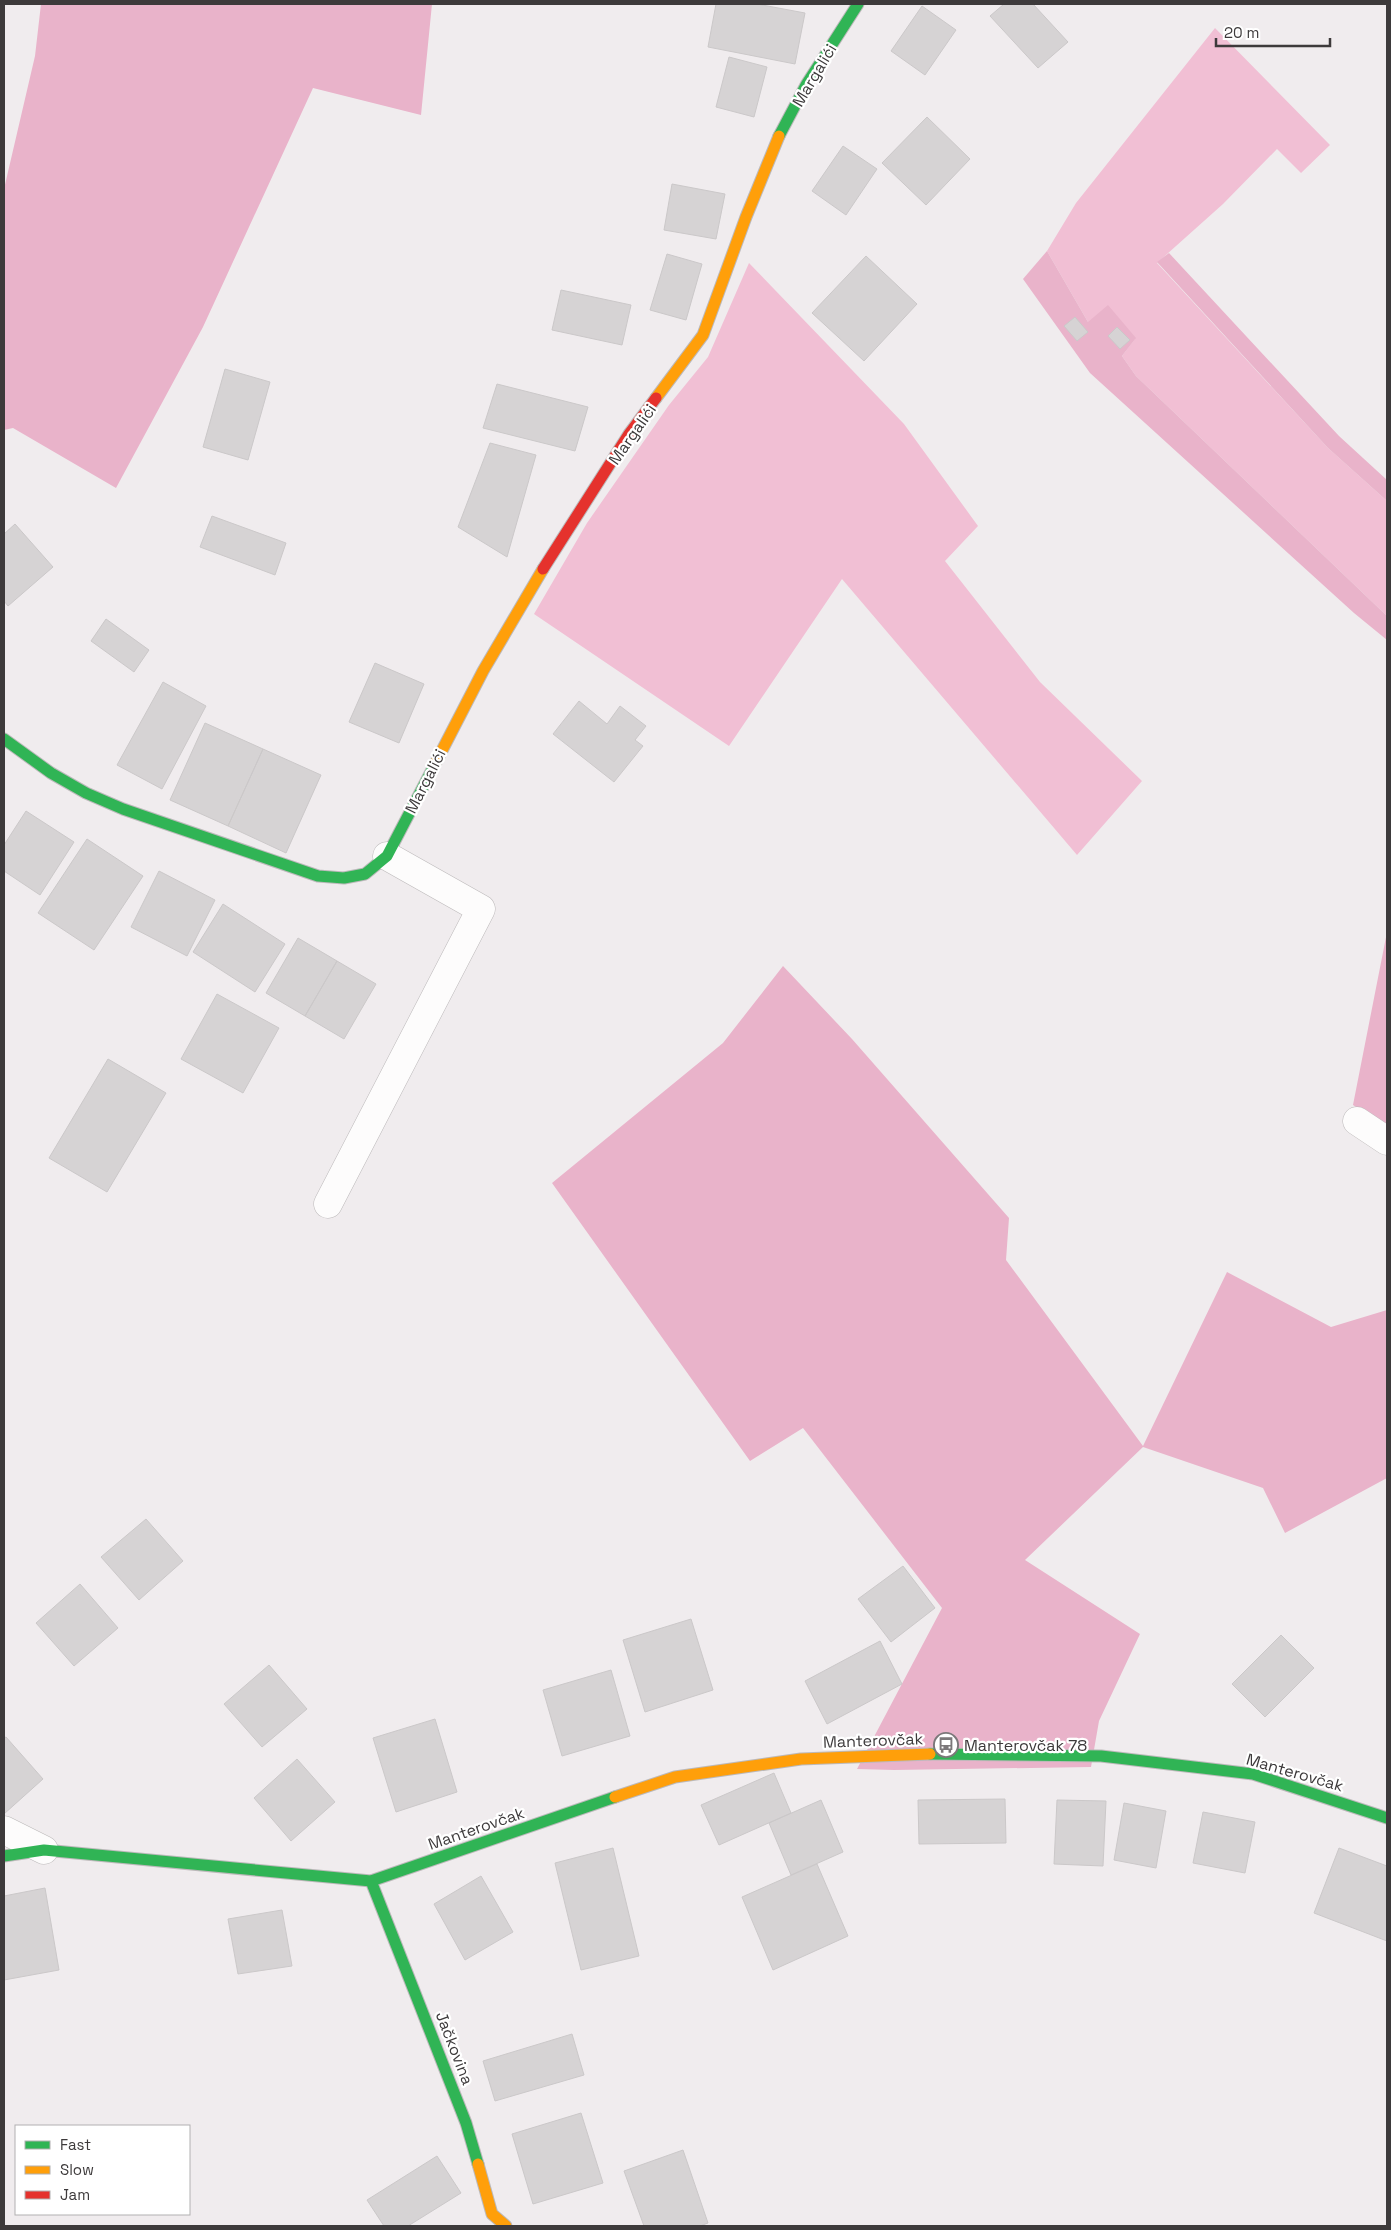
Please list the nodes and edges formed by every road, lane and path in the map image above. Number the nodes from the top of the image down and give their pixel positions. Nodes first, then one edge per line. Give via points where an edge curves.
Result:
1 (858, 4) edge
2 (4, 739) edge
3 (387, 856) junction
4 (1357, 1121) dead end
5 (1387, 1141) edge
6 (328, 1204) dead end
7 (1387, 1818) edge
8 (4, 1830) edge
9 (44, 1850) junction
10 (4, 1856) edge
11 (371, 1880) junction
12 (493, 2222) edge

1 - 3 street, Margalići via 806,86 779,136 703,335 629,434 541,572 483,671
2 - 3 street, Margalići via 51,773 86,793 123,809 318,876 344,878 365,874
3 - 6 street via 481,909
4 - 5 street
7 - 11 street, Manterovčak via 1253,1774 1101,1756 912,1754 801,1759 675,1777
8 - 9 street
9 - 10 street
9 - 11 street
11 - 12 street, Jačkovina via 466,2123

